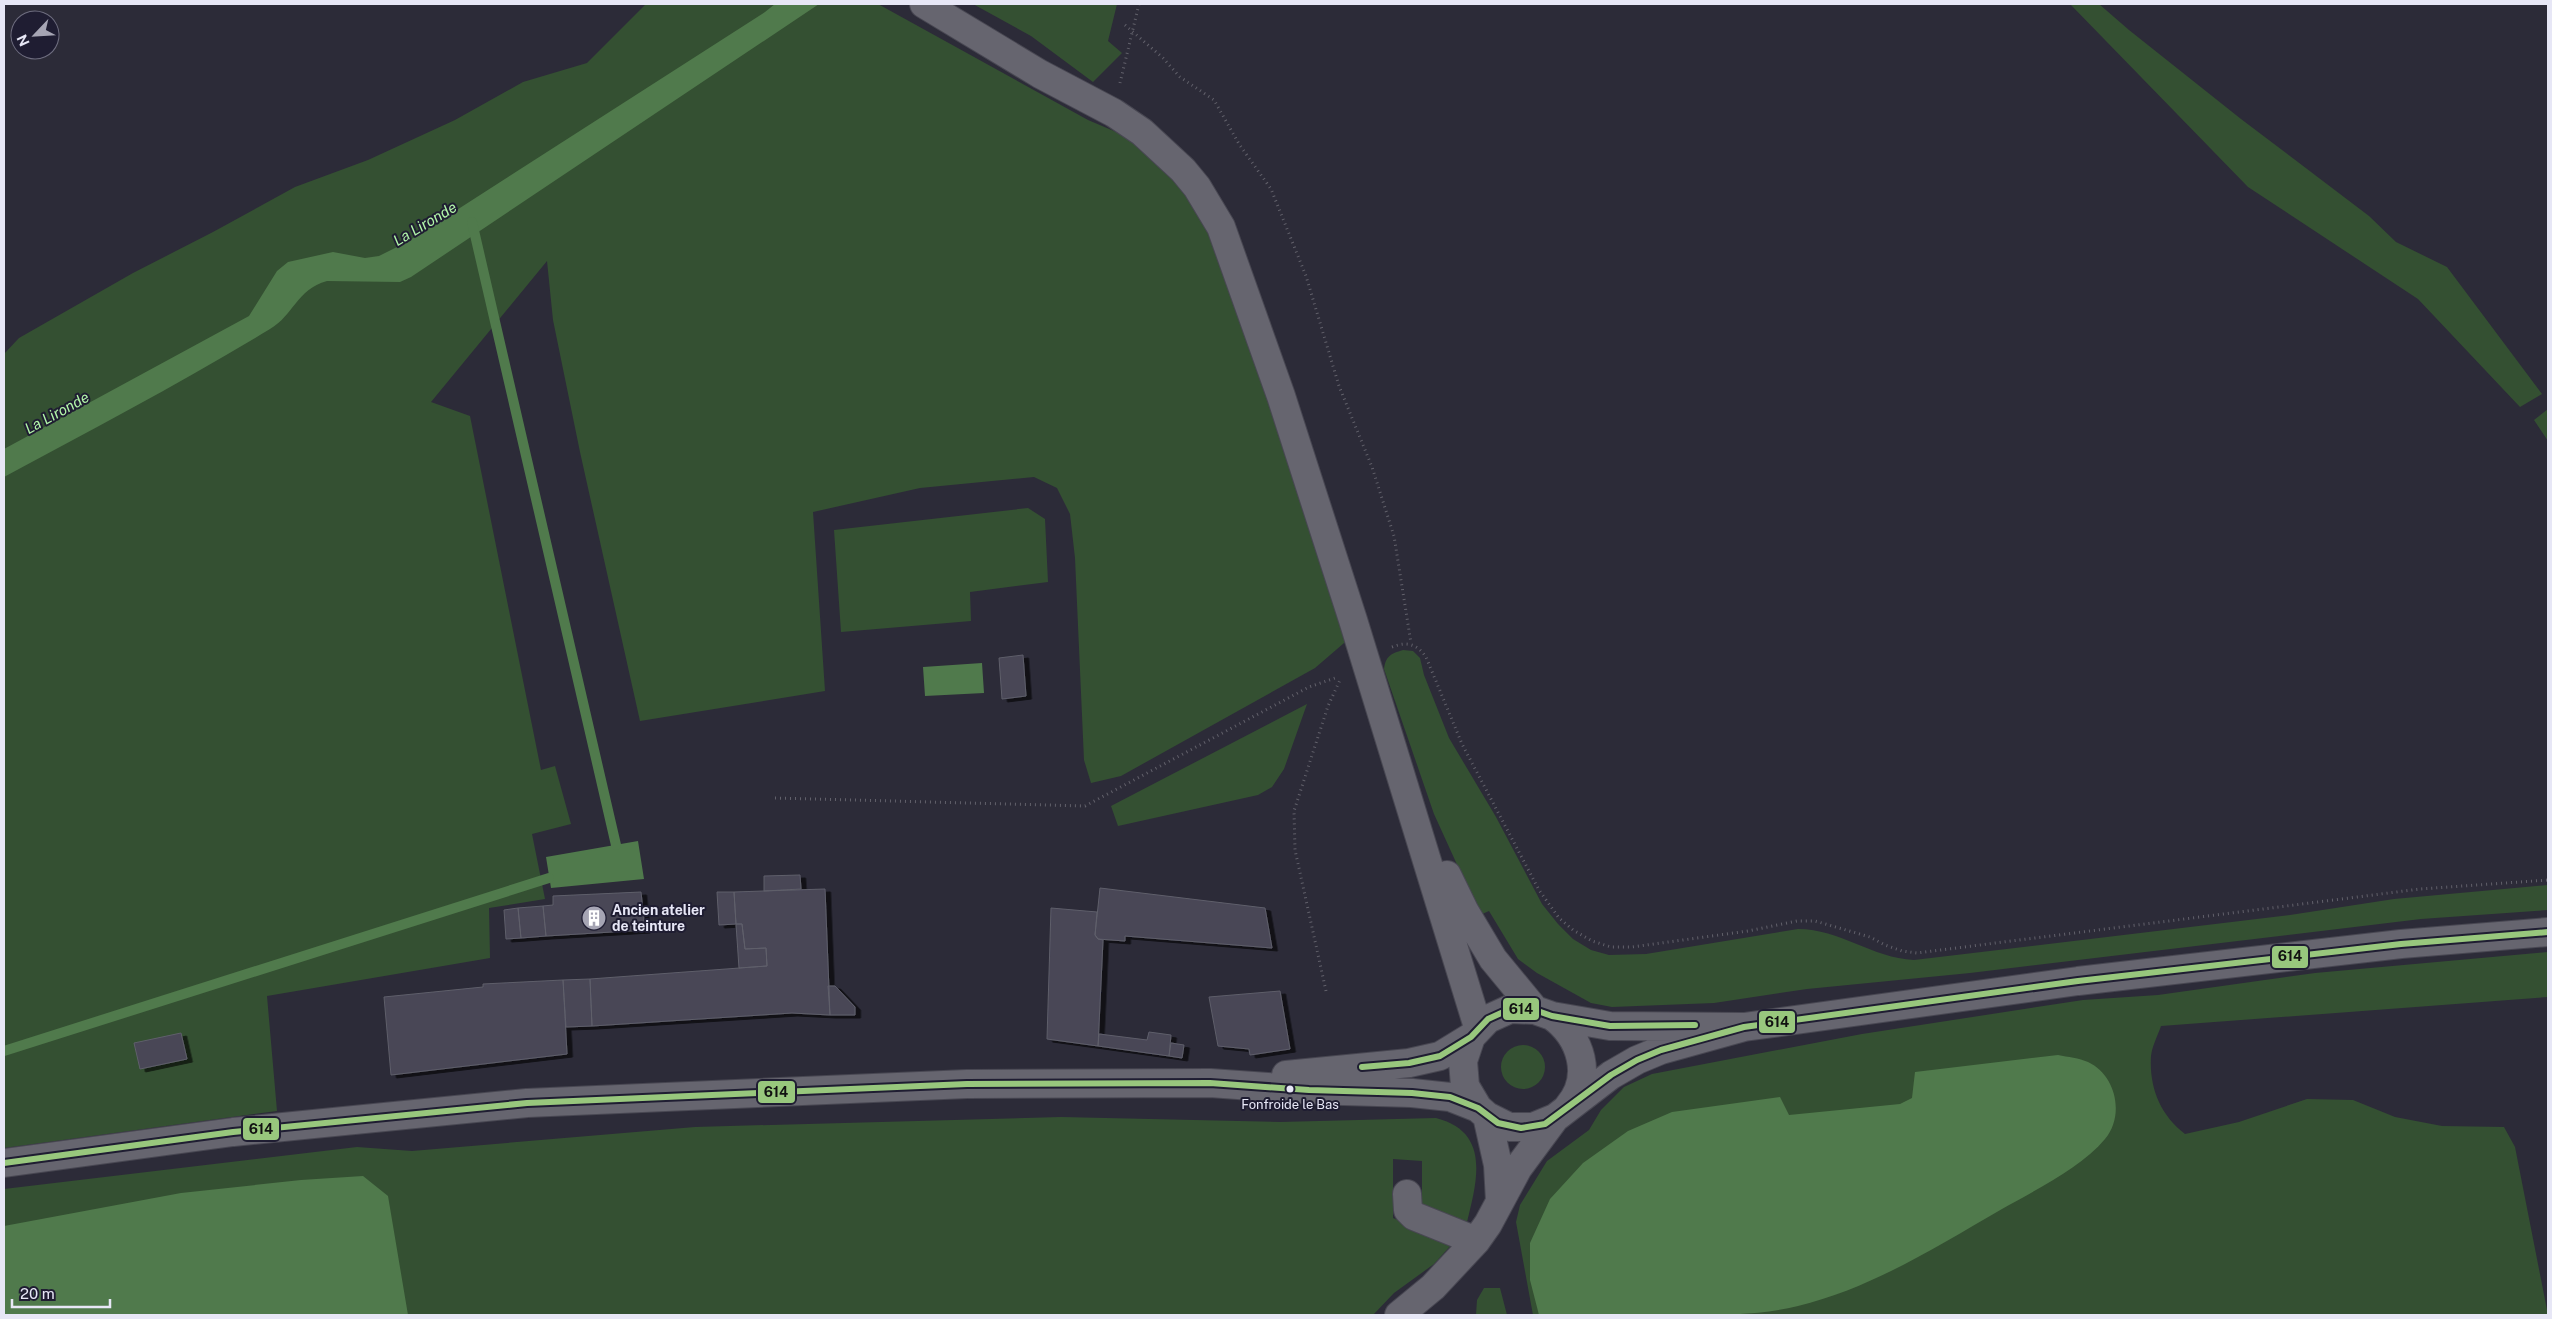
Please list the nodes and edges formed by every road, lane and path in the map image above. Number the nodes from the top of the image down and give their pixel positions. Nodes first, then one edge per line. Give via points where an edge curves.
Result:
1 (924, 4) edge
2 (1139, 4) edge
3 (1125, 25) dead end
4 (1132, 30) junction
5 (1114, 113) junction
6 (1411, 643) junction
7 (1366, 665) junction
8 (1402, 774) junction
9 (776, 798) dead end
10 (2548, 880) edge
11 (2548, 932) edge
12 (1326, 991) dead end
13 (1543, 1013) junction
14 (1744, 1027) junction
15 (1475, 1032) junction
16 (1210, 1083) junction
17 (1482, 1112) junction
18 (1560, 1115) junction
19 (4, 1162) edge
20 (1407, 1194) dead end
21 (1500, 1203) junction
22 (1476, 1241) junction
23 (1399, 1315) edge

1 - 5 street via 1040,74
2 - 4 path
3 - 4 path
4 - 5 path
4 - 6 path via 1180,77 1214,100 1239,144 1272,190 1306,276 1339,386 1372,468 1394,536
5 - 7 street via 1142,132 1183,170 1221,227 1281,396
6 - 7 path via 1390,648
6 - 10 path via 1421,648 1426,657 1462,744 1539,890 1559,918 1573,930 1611,947 1641,946 1797,921 1816,921 1870,937 1885,946 1917,953 2411,890
7 - 8 street
8 - 13 street via 1466,912 1493,959
8 - 15 street
9 - 12 path via 1085,806 1309,687 1341,676 1294,811 1295,850
11 - 14 street via 2401,944 2078,981
13 - 14 street via 1610,1026
13 - 15 street via 1523,1008 1504,1011 1488,1019
13 - 18 street via 1570,1032 1582,1067 1578,1091
14 - 18 street via 1637,1060 1611,1075
15 - 16 street via 1440,1056 1409,1063
15 - 17 street via 1464,1055 1463,1074 1465,1086
16 - 17 street via 1310,1090 1412,1092 1450,1097
16 - 19 street via 967,1084 527,1103 233,1132
17 - 18 street via 1498,1123 1521,1128 1545,1124
17 - 21 street via 1498,1165
18 - 21 street via 1527,1155
20 - 22 street via 1408,1210 1414,1216
21 - 22 street
22 - 23 street via 1433,1287

